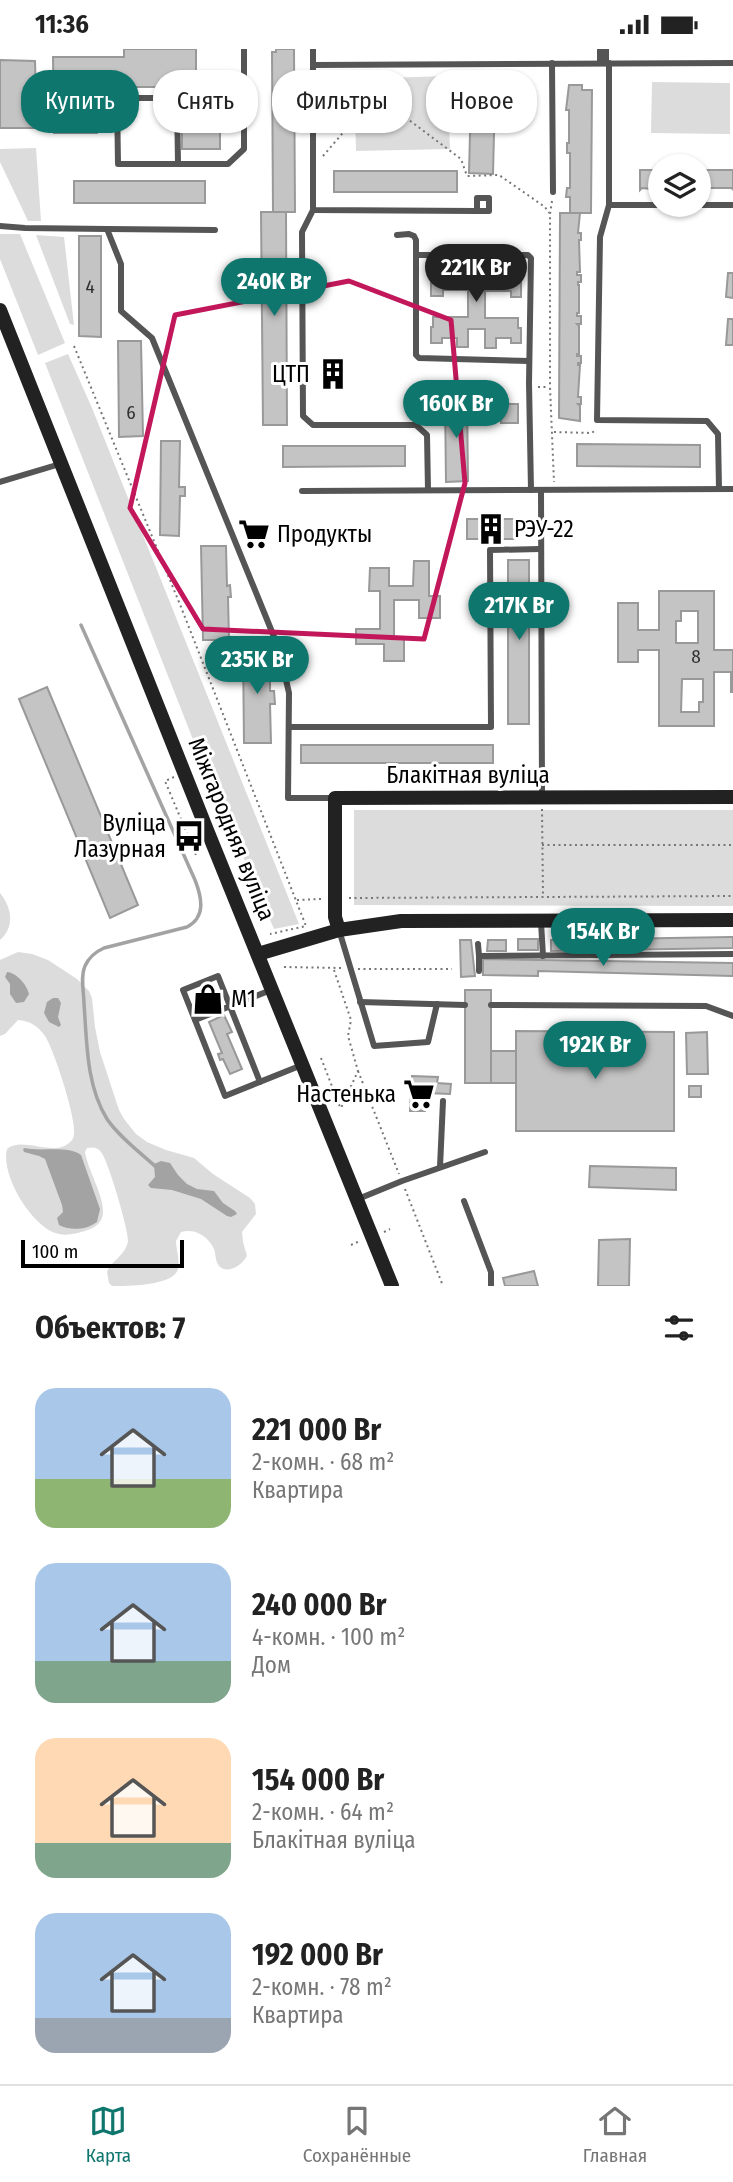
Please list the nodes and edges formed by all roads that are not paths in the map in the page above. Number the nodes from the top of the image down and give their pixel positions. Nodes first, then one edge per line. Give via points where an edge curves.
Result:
1 (244, 49) edge
2 (313, 49) edge
3 (600, 49) edge
4 (606, 49) edge
5 (552, 63) junction
6 (605, 63) junction
7 (733, 63) edge
8 (313, 65) junction
9 (178, 164) junction
10 (553, 193) road end
11 (609, 205) junction
12 (733, 205) edge
13 (313, 211) junction
14 (477, 211) dead end
15 (0, 226) edge
16 (107, 229) junction
17 (215, 230) dead end
18 (397, 235) dead end
19 (417, 255) junction
20 (0, 310) edge
21 (529, 361) junction
22 (60, 464) junction
23 (0, 482) edge
24 (719, 489) junction
25 (733, 489) edge
26 (429, 490) junction
27 (531, 490) junction
28 (541, 490) junction
29 (302, 491) dead end
30 (540, 549) junction
31 (289, 727) junction
32 (542, 797) junction
33 (733, 797) edge
34 (335, 799) junction
35 (733, 920) edge
36 (541, 921) junction
37 (338, 930) junction
38 (478, 944) dead end
39 (258, 954) junction
40 (733, 954) edge
41 (479, 956) junction
42 (542, 956) junction
43 (479, 971) dead end
44 (271, 990) junction
45 (360, 1002) junction
46 (437, 1004) junction
47 (465, 1005) dead end
48 (491, 1005) dead end
49 (230, 1006) junction
50 (733, 1016) edge
51 (195, 1020) junction
52 (303, 1065) junction
53 (260, 1082) junction
54 (443, 1101) dead end
55 (485, 1152) dead end
56 (440, 1167) junction
57 (358, 1199) junction
58 (464, 1201) dead end
59 (392, 1286) edge
60 (491, 1286) edge

1 - 9 lane via 244,149 228,164
2 - 8 lane
3 - 6 lane
4 - 6 lane
5 - 6 lane
5 - 8 lane
5 - 10 lane
6 - 7 lane
6 - 11 lane
8 - 13 lane
9 - 9 lane via 118,164 117,98 177,98
11 - 12 lane
11 - 24 lane via 600,237 597,420 707,421 718,434
13 - 14 lane
13 - 26 lane via 302,232 303,416 313,425 416,425 427,435
15 - 16 lane
16 - 17 lane
16 - 31 lane via 121,264 121,311 152,338 279,649 289,693
18 - 19 lane via 414,236
19 - 21 lane via 419,358
19 - 21 lane via 528,255
20 - 22 main road, Міжгародняя вуліца
21 - 27 lane
22 - 23 lane
22 - 39 main road, Міжгародняя вуліца
24 - 25 lane
24 - 28 lane
26 - 27 lane
26 - 29 lane
27 - 28 lane
28 - 30 lane
30 - 31 lane via 490,550 491,727
30 - 32 lane
31 - 34 lane via 288,798
32 - 33 main road, Блакітная вуліца
32 - 34 main road, Блакітная вуліца
34 - 37 main road
35 - 36 main road
36 - 37 main road via 401,921
36 - 42 lane
37 - 39 main road
37 - 45 lane
38 - 41 lane
39 - 44 main road, Міжгародняя вуліца
40 - 42 lane
41 - 42 lane
41 - 43 lane
44 - 49 lane
44 - 52 main road, Міжгародняя вуліца
45 - 46 lane
45 - 46 lane via 374,1046 428,1042
46 - 47 lane
48 - 50 lane via 706,1006
49 - 51 lane
49 - 51 lane via 218,976 183,990
49 - 53 lane
51 - 53 lane via 225,1096
52 - 53 lane
52 - 57 main road, Міжгародняя вуліца
54 - 56 lane
55 - 56 lane
56 - 57 lane
57 - 59 main road, Міжгародняя вуліца
58 - 60 lane via 491,1272

